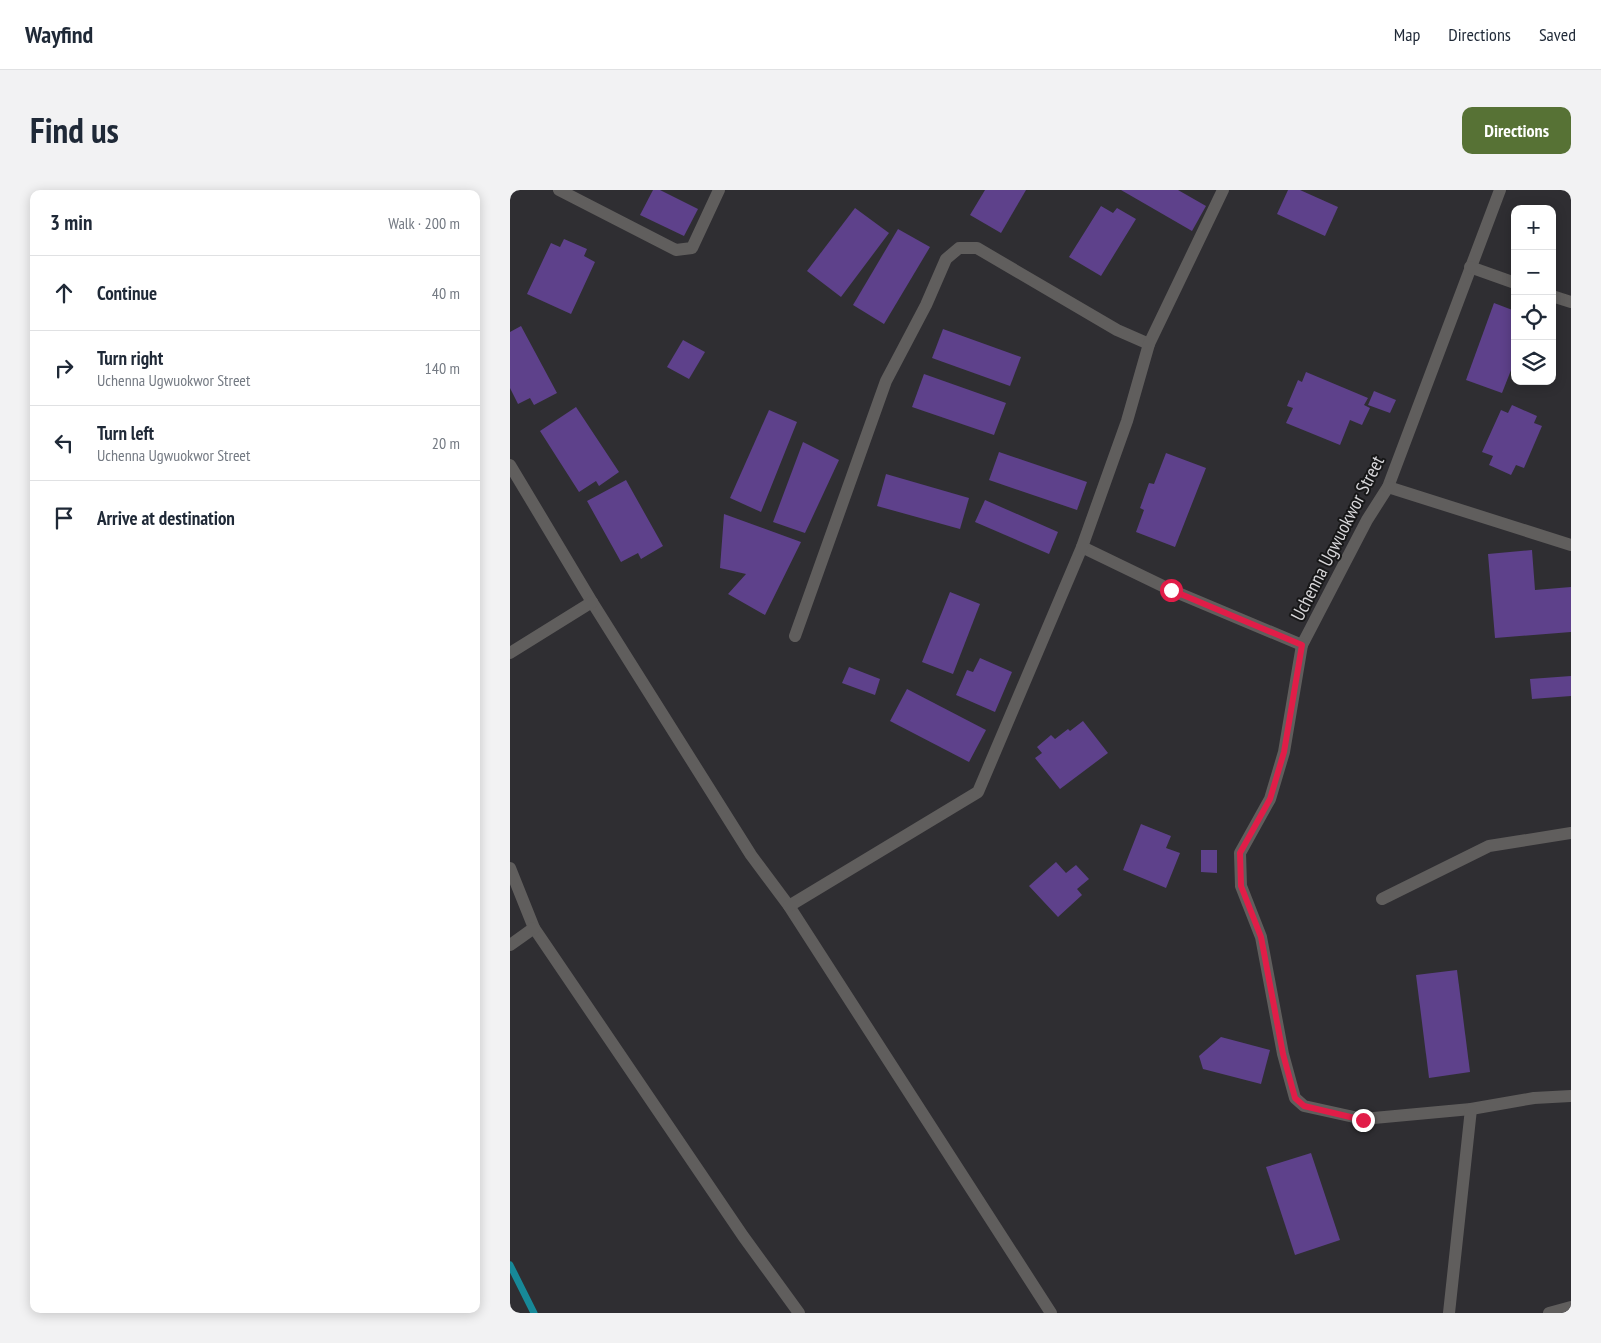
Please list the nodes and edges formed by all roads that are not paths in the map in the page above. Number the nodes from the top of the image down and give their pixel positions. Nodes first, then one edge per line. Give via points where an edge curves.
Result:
1 (559, 190) edge
2 (718, 190) edge
3 (1223, 190) edge
4 (1500, 190) edge
5 (1470, 267) junction
6 (1511, 282) edge
7 (1556, 297) edge
8 (1571, 302) edge
9 (1149, 344) junction
10 (510, 464) edge
11 (1388, 487) junction
12 (1571, 545) edge
13 (1082, 547) junction
14 (592, 602) junction
15 (795, 636) dead end
16 (1302, 645) junction
17 (510, 653) edge
18 (1571, 833) edge
19 (510, 868) edge
20 (1382, 899) dead end
21 (789, 906) junction
22 (534, 928) junction
23 (510, 945) edge
24 (1571, 1096) edge
25 (1471, 1109) junction
26 (1571, 1307) edge
27 (799, 1313) edge
28 (1051, 1313) edge
29 (1449, 1313) edge
30 (1549, 1313) edge

1 - 2 street via 676,250 692,248
3 - 9 street
4 - 5 street, Uchenna Ugwuokwor Street
5 - 6 street
5 - 11 street, Uchenna Ugwuokwor Street
7 - 8 street
9 - 13 street via 1127,421
9 - 15 street via 1117,330 977,248 959,248 946,259 886,381
10 - 14 street
11 - 12 street
11 - 16 street, Uchenna Ugwuokwor Street via 1367,520
13 - 16 street via 1171,590
13 - 21 street via 978,792
14 - 17 street
14 - 21 street via 752,855
16 - 25 street, Uchenna Ugwuokwor Street via 1284,752 1270,799 1240,853 1241,886 1261,937 1283,1054 1295,1098 1304,1106 1363,1120
18 - 20 street via 1489,846
19 - 22 street
21 - 28 street
22 - 23 street
22 - 27 street
24 - 25 street, Uchenna Ugwuokwor Street via 1534,1098
25 - 29 street
26 - 30 street

